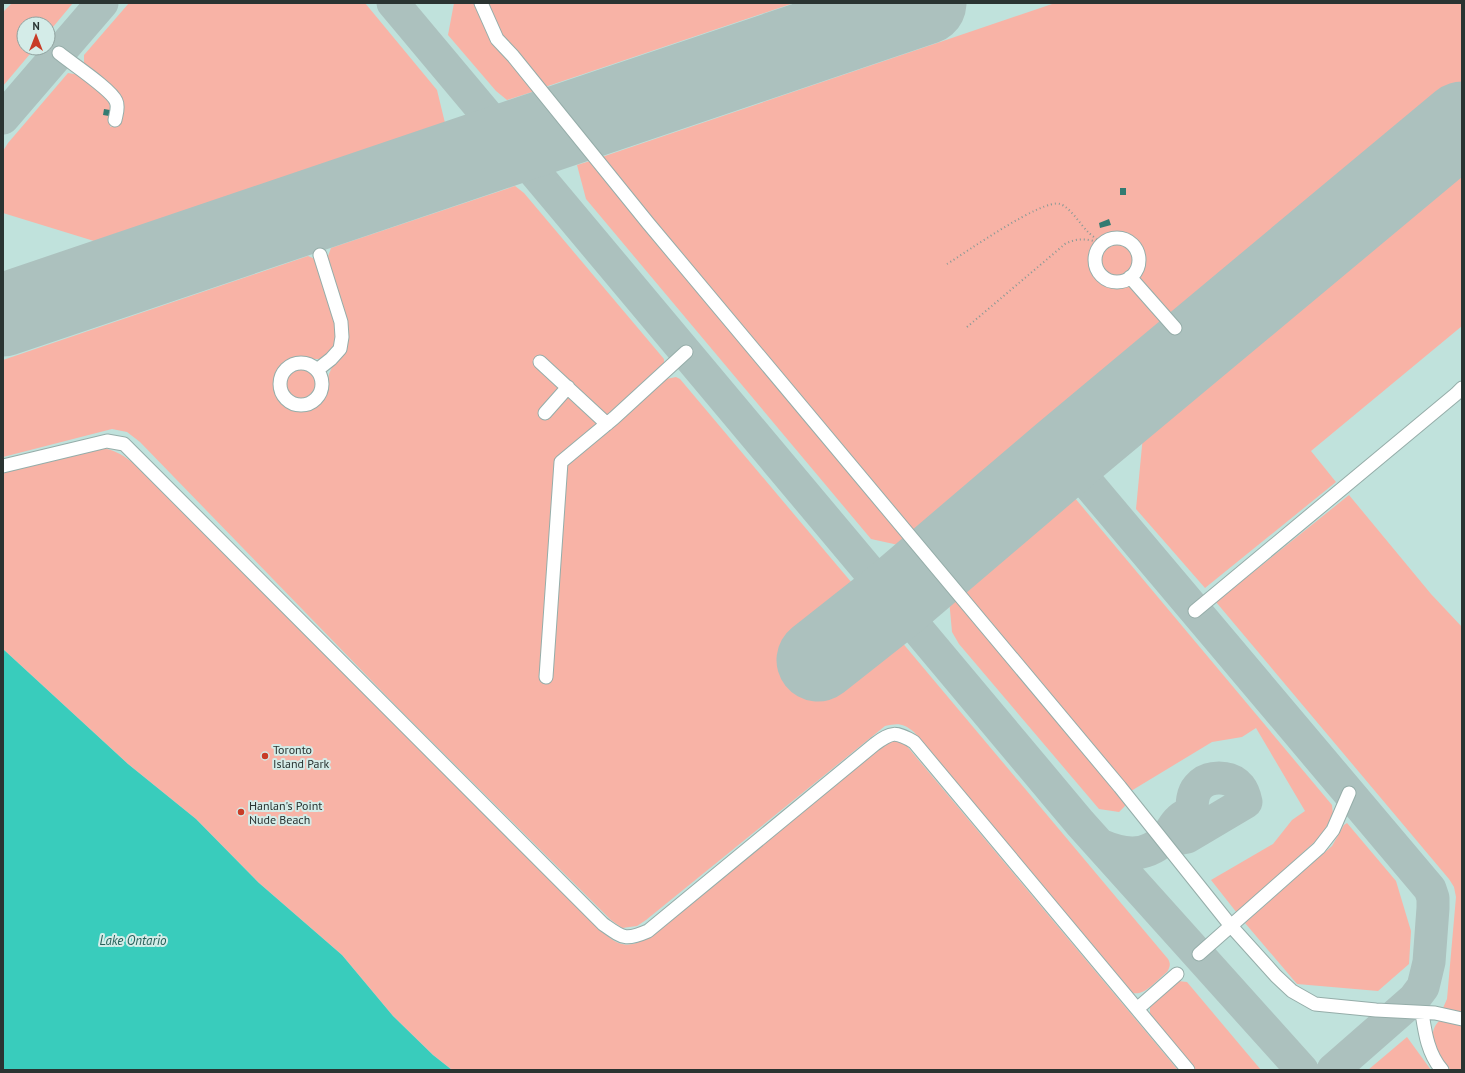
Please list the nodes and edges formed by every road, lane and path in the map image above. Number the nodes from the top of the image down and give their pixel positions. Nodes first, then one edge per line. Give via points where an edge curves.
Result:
1 (481, 3) edge
2 (59, 53) dead end
3 (115, 120) dead end
4 (1102, 244) junction
5 (320, 255) dead end
6 (947, 264) dead end
7 (1130, 277) junction
8 (966, 327) dead end
9 (1175, 328) dead end
10 (686, 352) dead end
11 (540, 362) dead end
12 (317, 370) dead end
13 (568, 387) junction
14 (1462, 388) edge
15 (545, 413) dead end
16 (607, 424) junction
17 (3, 466) edge
18 (1195, 611) dead end
19 (546, 677) dead end
20 (1349, 793) dead end
21 (1231, 926) junction
22 (1199, 954) dead end
23 (1177, 974) dead end
24 (1137, 1009) junction
25 (1422, 1013) junction
26 (1462, 1019) edge
27 (1188, 1070) edge
28 (1442, 1070) edge

1 - 21 lane via 497,39 1120,787
2 - 3 lane via 112,96 117,107
4 - 6 path via 1062,204 1056,203 1041,207 1005,226
4 - 7 lane via 1095,257 1098,271 1116,282
4 - 7 lane via 1115,238 1134,246 1138,266
4 - 8 path via 1087,239 1065,244
5 - 12 lane via 341,322 342,337 340,349
7 - 9 lane
10 - 16 lane
11 - 13 lane
13 - 15 lane
13 - 16 lane
14 - 18 lane
16 - 19 lane via 561,462
17 - 24 lane via 107,441 124,444 603,924 619,935 632,938 648,931 874,744 888,735 901,734 914,742
20 - 21 lane via 1333,830 1319,848
21 - 22 lane
21 - 25 lane via 1292,991 1315,1004
23 - 24 lane
24 - 27 lane
25 - 26 lane
25 - 28 lane via 1426,1041 1434,1062

